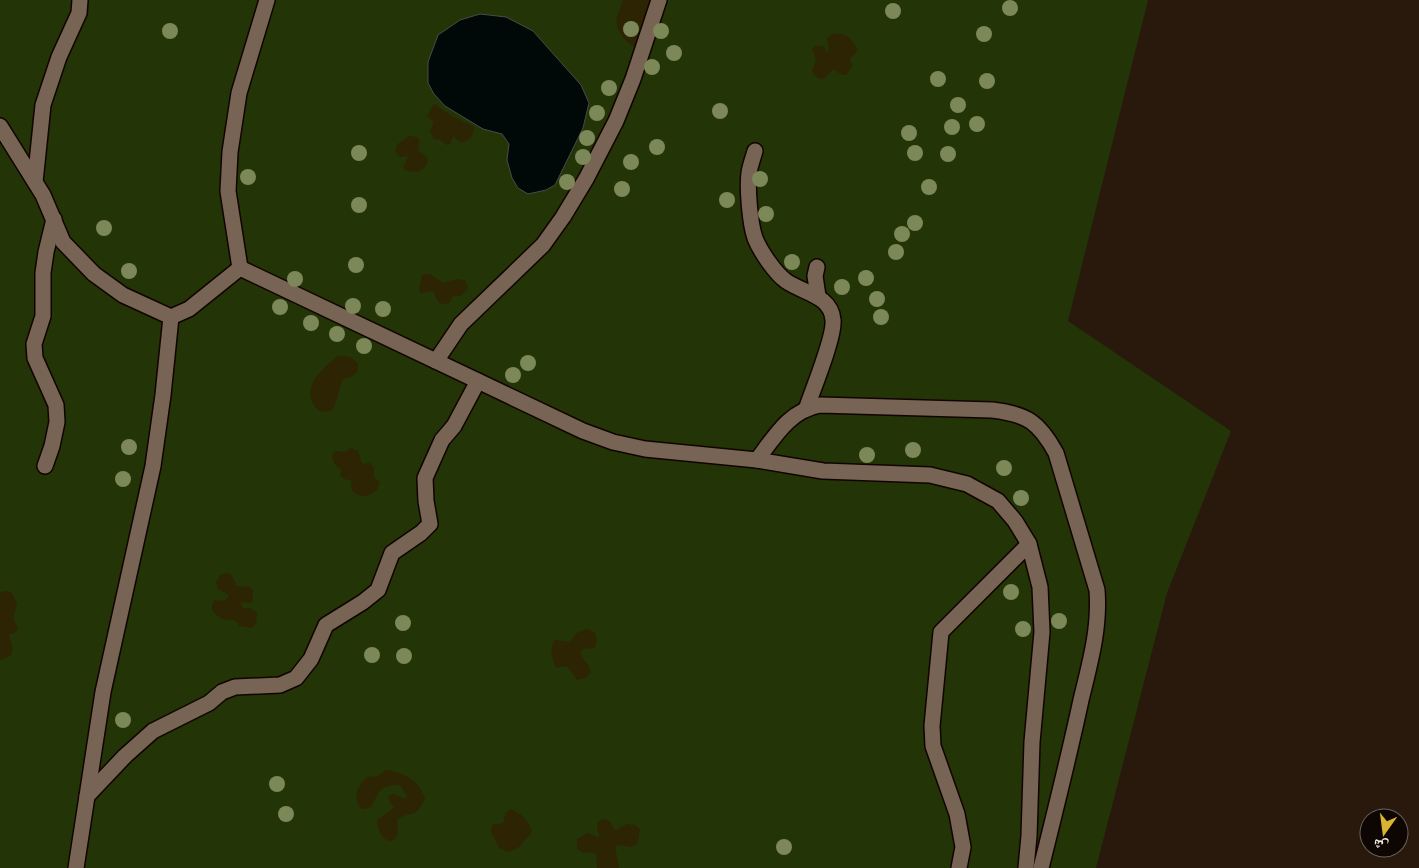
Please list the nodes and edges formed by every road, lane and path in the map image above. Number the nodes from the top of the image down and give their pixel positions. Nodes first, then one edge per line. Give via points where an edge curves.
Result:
1 (80, 0) edge
2 (267, 0) edge
3 (659, 0) edge
4 (0, 126) edge
5 (755, 151) dead end
6 (35, 182) junction
7 (54, 220) junction
8 (817, 267) dead end
9 (240, 268) junction
10 (818, 296) junction
11 (171, 316) junction
12 (436, 361) junction
13 (478, 381) junction
14 (807, 407) junction
15 (757, 460) junction
16 (45, 466) dead end
17 (1029, 544) junction
18 (87, 796) junction
19 (76, 868) edge
20 (959, 868) edge
21 (1026, 868) edge
22 (1041, 868) edge

1 - 6 lane via 79,13 43,105
2 - 9 lane via 239,93 230,152 228,190
3 - 12 lane via 616,121 563,217 543,245 461,324
4 - 6 lane
5 - 10 lane via 749,174 755,238 769,262 785,280
6 - 7 lane
7 - 11 lane via 63,242 94,274 123,295
7 - 16 lane via 43,273 42,316 34,344 35,358 56,405 57,422
8 - 10 lane
9 - 11 lane via 189,309
9 - 12 lane
10 - 14 lane via 829,306 833,320 831,336
11 - 18 lane via 153,466 103,692
12 - 13 lane
13 - 15 lane via 582,431 613,442 645,449
13 - 18 lane via 454,426 442,440 425,478 430,524 392,553 378,590 326,625 311,659 296,678 280,685 235,687 222,692 153,731
14 - 15 lane via 784,424
14 - 22 lane via 829,404 1012,412 1036,425 1056,453 1097,590 1098,607 1094,643
15 - 17 lane via 823,471 930,475 967,484 998,501
17 - 20 lane via 941,632 933,746 957,814 963,847
17 - 21 lane via 1040,587 1042,632 1032,742
18 - 19 lane

